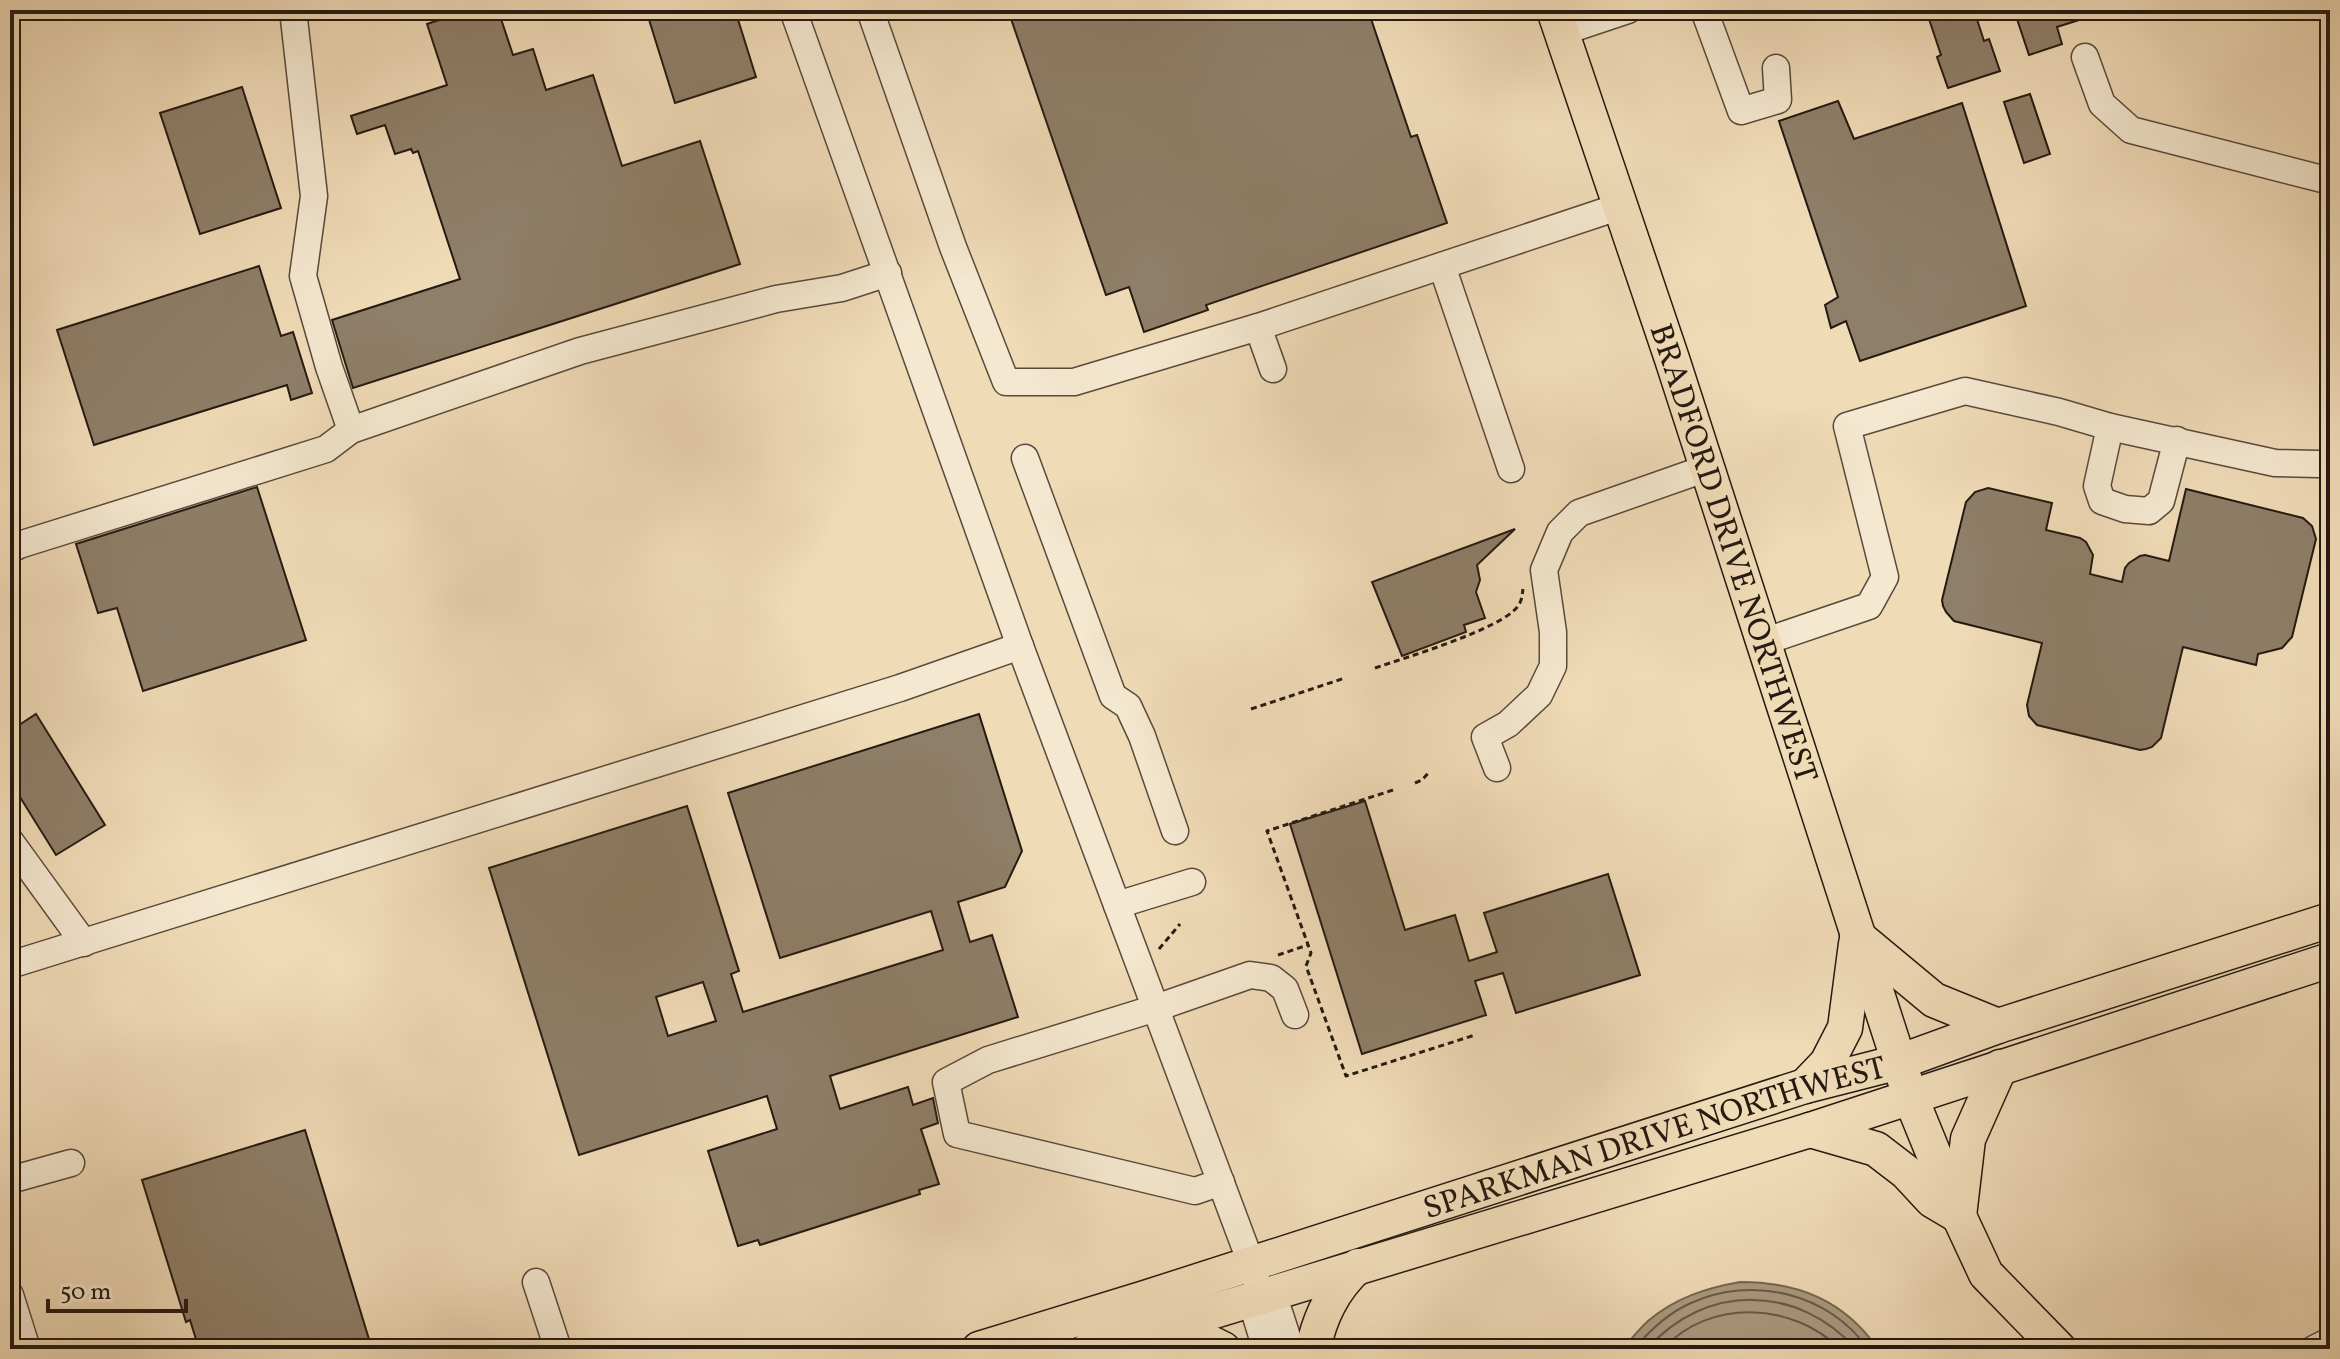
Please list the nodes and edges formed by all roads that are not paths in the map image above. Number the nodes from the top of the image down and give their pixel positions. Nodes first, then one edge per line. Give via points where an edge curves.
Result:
1 (293, 10) edge
2 (793, 10) edge
3 (870, 10) edge
4 (1628, 10) edge
5 (1704, 10) edge
6 (1558, 21) edge
7 (2085, 57) dead end
8 (1776, 68) dead end
9 (2330, 181) edge
10 (1621, 206) junction
11 (1442, 266) junction
12 (888, 273) junction
13 (1258, 327) junction
14 (1273, 369) dead end
15 (2110, 427) junction
16 (351, 430) junction
17 (2177, 440) junction
18 (1025, 458) dead end
19 (2318, 464) dead end
20 (1707, 468) junction
21 (1511, 469) dead end
22 (10, 550) edge
23 (1763, 642) junction
24 (1020, 646) junction
25 (1497, 768) dead end
26 (1175, 831) dead end
27 (10, 841) edge
28 (1192, 882) dead end
29 (1117, 905) junction
30 (2330, 920) edge
31 (1857, 936) junction
32 (84, 943) junction
33 (2330, 960) edge
34 (10, 965) edge
35 (1156, 1008) junction
36 (1295, 1015) dead end
37 (1998, 1026) junction
38 (1899, 1062) junction
39 (2000, 1067) junction
40 (1805, 1086) junction
41 (1910, 1096) junction
42 (1810, 1130) junction
43 (71, 1163) dead end
44 (10, 1180) edge
45 (1221, 1182) junction
46 (1959, 1216) junction
47 (1251, 1263) junction
48 (1358, 1266) junction
49 (536, 1282) dead end
50 (10, 1295) edge
51 (1261, 1296) junction
52 (1170, 1323) junction
53 (2330, 1341) edge
54 (27, 1349) edge
55 (558, 1349) edge
56 (979, 1349) edge
57 (1089, 1349) edge
58 (1223, 1349) edge
59 (1266, 1349) edge
60 (1291, 1349) edge
61 (1313, 1349) edge
62 (2059, 1349) edge
63 (2314, 1349) edge

1 - 16 street via 314,196 303,276
2 - 12 street
3 - 13 street via 1006,382 1074,382
4 - 6 street
5 - 8 street via 1741,111 1778,100
6 - 10 main road, BRADFORD DRIVE NORTHWEST
7 - 9 street via 2102,104 2131,130
10 - 11 street
10 - 20 main road, BRADFORD DRIVE NORTHWEST
11 - 13 street
11 - 21 street
12 - 16 street via 580,351
12 - 24 street
13 - 14 street
15 - 17 street
15 - 17 street via 2097,486 2102,501 2125,509 2149,511 2161,501
15 - 23 street via 1965,391 1847,426 1885,577 1869,606
16 - 22 street via 326,449
17 - 19 street via 2275,463
18 - 26 street via 1113,696 1128,706 1142,736
20 - 23 main road, BRADFORD DRIVE NORTHWEST
20 - 25 street via 1579,513 1560,532 1544,570 1553,666 1539,695 1485,737
23 - 31 main road, BRADFORD DRIVE NORTHWEST
24 - 29 street
24 - 32 street
27 - 32 street
28 - 29 street
29 - 35 street
30 - 37 main road, SPARKMAN DRIVE NORTHWEST
31 - 37 main road via 1934,1000
31 - 38 main road, BRADFORD DRIVE NORTHWEST
31 - 40 main road via 1845,1028 1827,1063
32 - 34 street
33 - 39 main road, SPARKMAN DRIVE NORTHWEST
35 - 36 street via 1250,975 1271,978 1285,989
35 - 45 street
35 - 45 street via 988,1060 946,1082 957,1134 1195,1191
37 - 38 main road, SPARKMAN DRIVE NORTHWEST
38 - 40 main road, SPARKMAN DRIVE NORTHWEST
38 - 41 main road, BRADFORD DRIVE NORTHWEST
39 - 41 main road, SPARKMAN DRIVE NORTHWEST
39 - 46 main road via 1968,1139
40 - 47 main road, SPARKMAN DRIVE NORTHWEST
41 - 42 main road, SPARKMAN DRIVE NORTHWEST
41 - 46 main road, BRADFORD DRIVE NORTHWEST
42 - 46 main road via 1876,1149 1932,1200
42 - 48 main road, SPARKMAN DRIVE NORTHWEST
43 - 44 street
45 - 47 street
46 - 62 main road, BRADFORD DRIVE NORTHWEST via 1986,1274
47 - 51 street
47 - 56 main road, SPARKMAN DRIVE NORTHWEST
48 - 51 main road, SPARKMAN DRIVE NORTHWEST
48 - 61 main road via 1322,1313
49 - 55 street
50 - 54 street
51 - 52 main road, SPARKMAN DRIVE NORTHWEST
51 - 59 street via 1254,1310
51 - 60 street via 1276,1303
52 - 57 main road, SPARKMAN DRIVE NORTHWEST
52 - 58 main road
53 - 63 street

